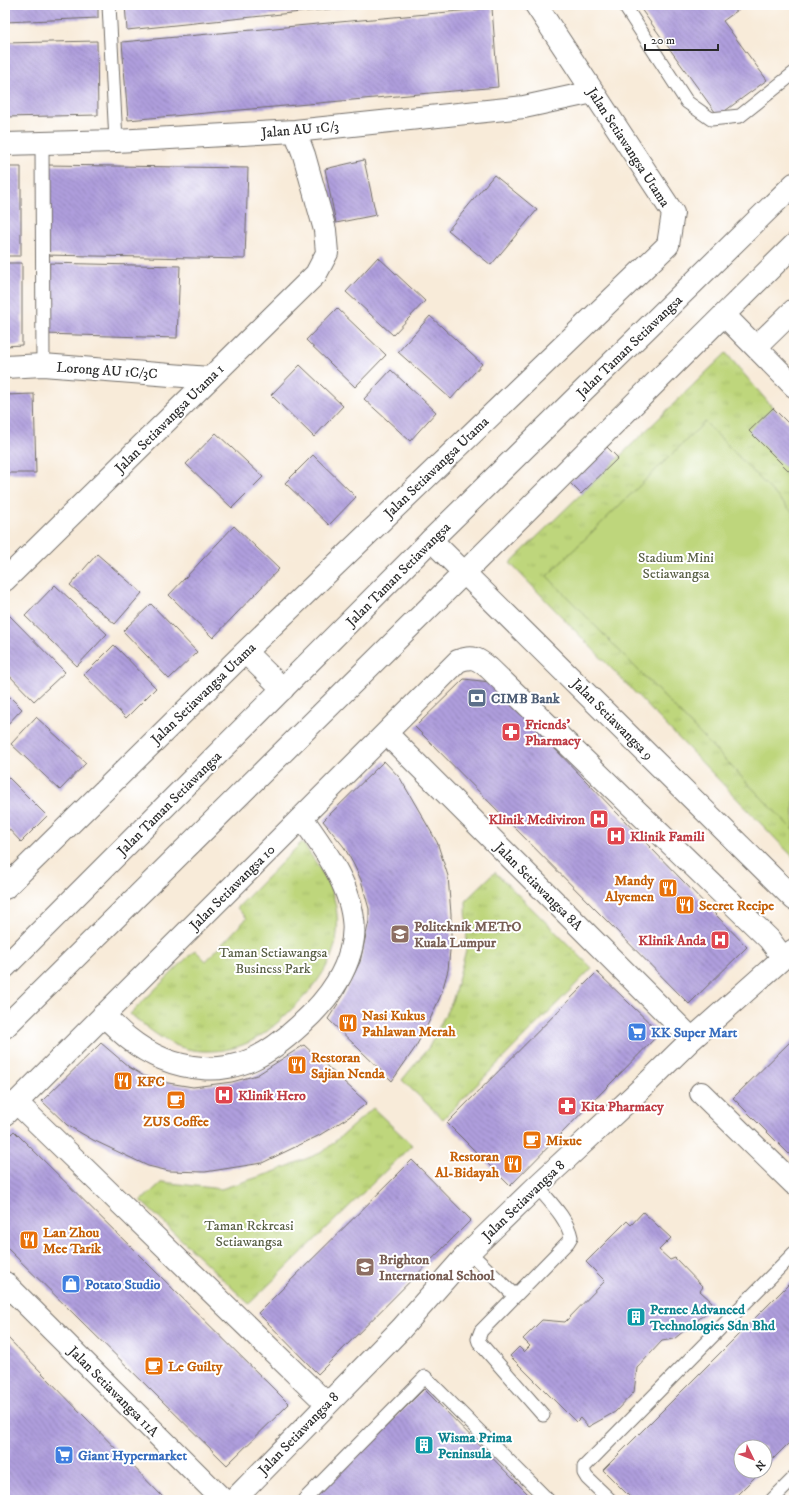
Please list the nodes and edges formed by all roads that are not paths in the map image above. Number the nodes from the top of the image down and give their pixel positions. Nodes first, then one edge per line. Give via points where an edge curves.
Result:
1 (109, 5) edge
2 (536, 5) edge
3 (624, 5) edge
4 (794, 73) edge
5 (593, 92) junction
6 (295, 131) junction
7 (116, 141) junction
8 (5, 144) edge
9 (42, 144) junction
10 (794, 184) edge
11 (794, 245) edge
12 (794, 310) edge
13 (724, 315) junction
14 (756, 348) junction
15 (43, 365) junction
16 (5, 366) edge
17 (209, 378) junction
18 (794, 386) edge
19 (431, 540) junction
20 (465, 572) junction
21 (5, 580) edge
22 (245, 652) junction
23 (283, 689) junction
24 (386, 733) junction
25 (302, 818) junction
26 (5, 888) edge
27 (794, 899) edge
28 (789, 954) edge
29 (5, 967) edge
30 (103, 1015) junction
31 (5, 1027) edge
32 (692, 1039) junction
33 (701, 1093) dead end
34 (11, 1108) edge
35 (794, 1184) edge
36 (537, 1186) junction
37 (469, 1252) junction
38 (794, 1254) edge
39 (5, 1283) edge
40 (515, 1296) junction
41 (327, 1404) junction
42 (543, 1414) dead end
43 (794, 1478) edge
44 (223, 1500) edge
45 (234, 1500) edge
46 (304, 1500) edge
47 (548, 1500) edge
48 (610, 1500) edge
49 (772, 1500) edge

1 - 7 lane
2 - 5 street, Jalan Setiawangsa Utama
3 - 4 lane via 687,102 711,119 740,116
5 - 6 street, Jalan AU 1C/3 via 524,107
5 - 22 street, Jalan Setiawangsa Utama via 673,213 668,245
6 - 7 street, Jalan AU 1C/3
6 - 17 street, Jalan Setiawangsa Utama 1 via 325,230 327,253 316,274
7 - 9 street, Jalan AU 1C/3
8 - 9 street, Jalan AU 1C/3
9 - 15 lane
10 - 19 street, Jalan Taman Setiawangsa
11 - 13 street
12 - 14 street
13 - 14 street
13 - 20 street
14 - 18 street
15 - 16 street, Lorong AU 1C/3C
15 - 17 street, Lorong AU 1C/3C
17 - 21 street, Jalan Setiawangsa Utama 1
19 - 20 street, Jalan Setiawangsa 9
19 - 23 street, Jalan Taman Setiawangsa
20 - 27 street, Jalan Setiawangsa 9
20 - 31 street
22 - 23 street
22 - 26 street, Jalan Setiawangsa Utama
23 - 29 street, Jalan Taman Setiawangsa
24 - 25 street, Jalan Setiawangsa 10
24 - 28 street, Jalan Setiawangsa 10 via 458,661 468,657 481,662 763,933
24 - 32 street, Jalan Setiawangsa 8A
25 - 30 street, Jalan Setiawangsa 10
25 - 30 street via 344,884 354,921 347,962 336,983 306,1019 287,1036 252,1059 228,1066 204,1068 182,1065 154,1055 127,1037
28 - 32 street, Jalan Setiawangsa 8
30 - 34 street, Jalan Setiawangsa 10
32 - 36 street, Jalan Setiawangsa 8
33 - 35 street
34 - 41 street
36 - 37 street, Jalan Setiawangsa 8
36 - 40 lane via 564,1220 571,1237
37 - 40 lane
37 - 41 street, Jalan Setiawangsa 8 via 401,1329
38 - 48 lane via 584,1467 587,1478
39 - 44 street, Jalan Setiawangsa 11A
40 - 42 lane via 481,1331 478,1339
41 - 45 street, Jalan Setiawangsa 8
43 - 49 lane
46 - 47 lane via 425,1377

